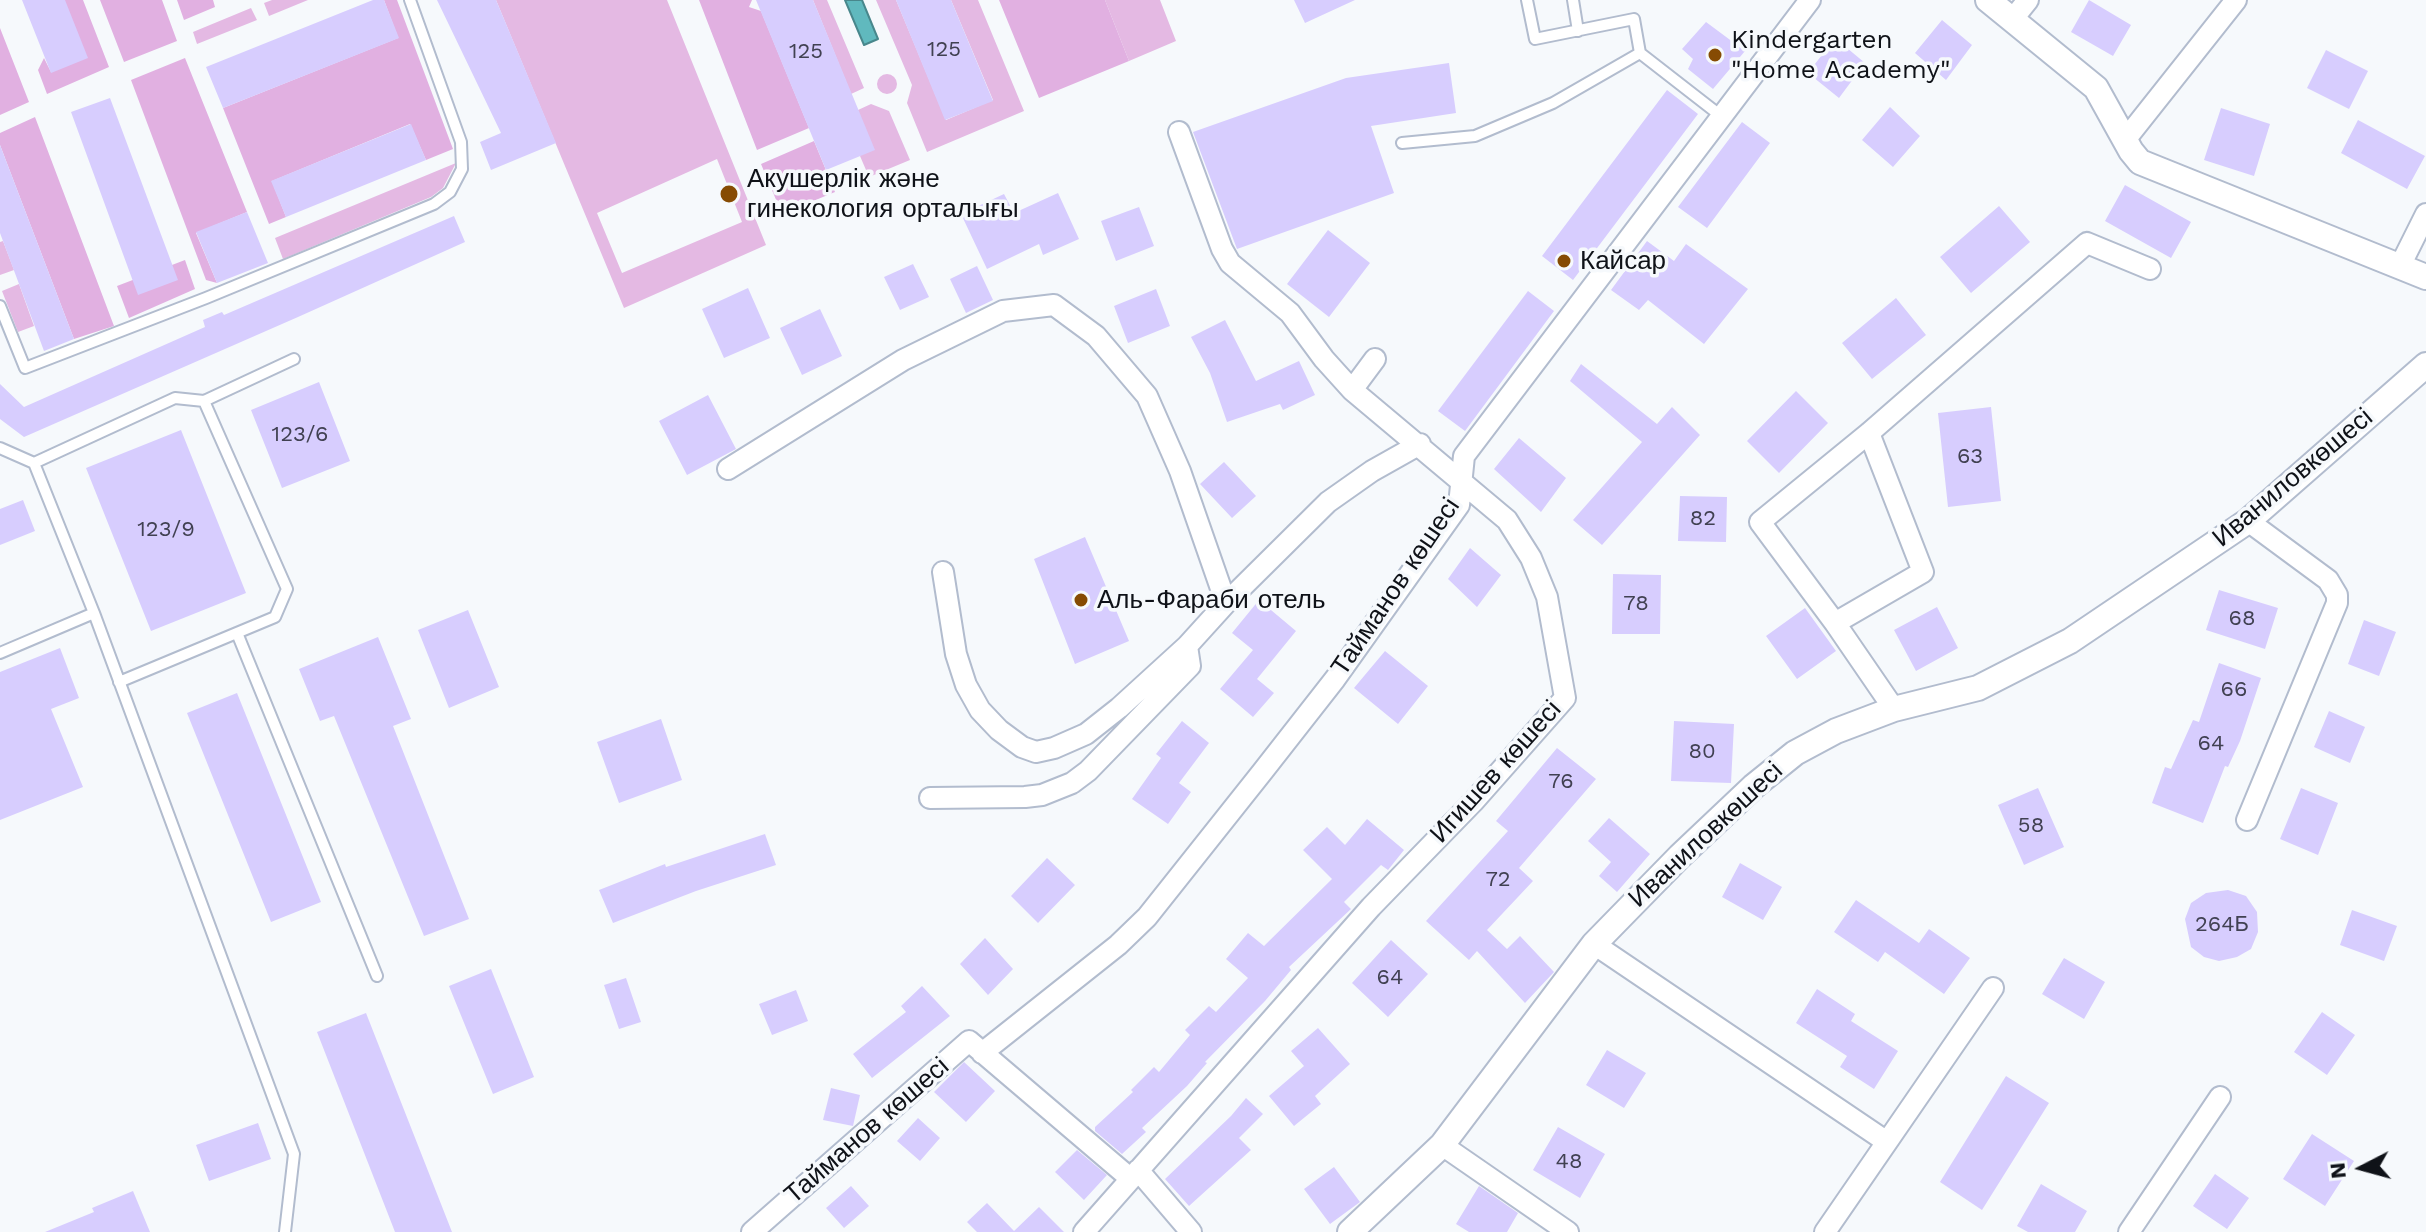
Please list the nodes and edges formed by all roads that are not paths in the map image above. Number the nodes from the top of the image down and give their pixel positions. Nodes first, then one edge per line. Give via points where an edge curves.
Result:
1 (410, 0) edge
2 (1527, 0) edge
3 (1573, 0) edge
4 (1810, 0) edge
5 (1988, 0) edge
6 (2028, 0) edge
7 (2236, 0) edge
8 (2012, 20) junction
9 (1578, 31) junction
10 (1640, 53) junction
11 (1721, 116) junction
12 (1179, 132) dead end
13 (2125, 140) junction
14 (1402, 143) dead end
15 (2426, 214) edge
16 (2400, 266) junction
17 (2150, 269) dead end
18 (2426, 277) edge
19 (0, 306) edge
20 (294, 359) dead end
21 (1375, 359) dead end
22 (2426, 365) edge
23 (1352, 390) junction
24 (204, 401) junction
25 (1869, 433) junction
26 (1420, 444) junction
27 (0, 448) edge
28 (34, 463) junction
29 (728, 469) dead end
30 (1463, 481) junction
31 (2248, 521) junction
32 (943, 572) dead end
33 (1226, 603) junction
34 (94, 613) junction
35 (1835, 623) junction
36 (237, 633) junction
37 (1187, 646) junction
38 (0, 653) edge
39 (119, 682) junction
40 (1894, 709) junction
41 (930, 798) dead end
42 (2247, 820) dead end
43 (1594, 944) junction
44 (377, 976) dead end
45 (1993, 988) dead end
46 (982, 1053) junction
47 (2220, 1097) dead end
48 (1887, 1142) junction
49 (1442, 1145) junction
50 (1134, 1174) junction
51 (285, 1232) edge
52 (752, 1232) edge
53 (1084, 1232) edge
54 (1191, 1232) edge
55 (1350, 1232) edge
56 (1568, 1232) edge
57 (1825, 1232) edge
58 (2129, 1232) edge

1 - 19 lane via 461,142 462,169 450,192 434,204 25,368
2 - 9 lane via 1535,39
3 - 9 lane
4 - 11 street, Тайманов көшесі
5 - 8 street
6 - 8 street
7 - 13 street
8 - 13 street via 2096,88
9 - 10 lane via 1634,19
10 - 11 lane
10 - 14 lane via 1553,103 1475,136
11 - 30 street, Тайманов көшесі via 1464,456
12 - 23 street, Игишев көшесі via 1230,263 1290,313
13 - 16 street via 2140,162
15 - 16 street
16 - 18 street
17 - 25 street via 2087,243
20 - 24 lane
21 - 23 street
22 - 31 street, Иваниловкөшесі
23 - 26 street, Игишев көшесі
24 - 28 lane via 175,398
24 - 36 lane via 287,589 275,617
25 - 35 street via 1923,572
25 - 35 street via 1760,522
26 - 30 street, Игишев көшесі
26 - 33 street via 1328,502
27 - 28 lane
28 - 34 lane
29 - 33 street via 903,360 1003,311 1054,305 1096,336 1147,396 1180,471
30 - 46 street, Тайманов көшесі via 1459,505 1335,679 1147,917
30 - 50 street, Игишев көшесі via 1507,520 1531,558 1547,597 1565,698
31 - 40 street, Иваниловкөшесі via 2070,641 1978,688
31 - 42 street via 2328,580 2337,603
32 - 37 street via 966,685 999,730 1036,752 1086,734
33 - 37 street
34 - 38 lane
34 - 39 lane
35 - 40 street
36 - 39 lane
36 - 44 lane
37 - 41 street via 1190,666 1072,783 1025,797
39 - 51 lane via 294,1154
40 - 43 street, Иваниловкөшесі via 1795,753 1754,786
43 - 48 street
43 - 49 street, Иваниловкөшесі
45 - 48 street
46 - 50 street, Тайманов көшесі
46 - 52 street, Тайманов көшесі via 969,1041
47 - 58 street
48 - 57 street
49 - 55 street, Иваниловкөшесі
49 - 56 street
50 - 53 street, Игишев көшесі
50 - 54 street, Тайманов көшесі

